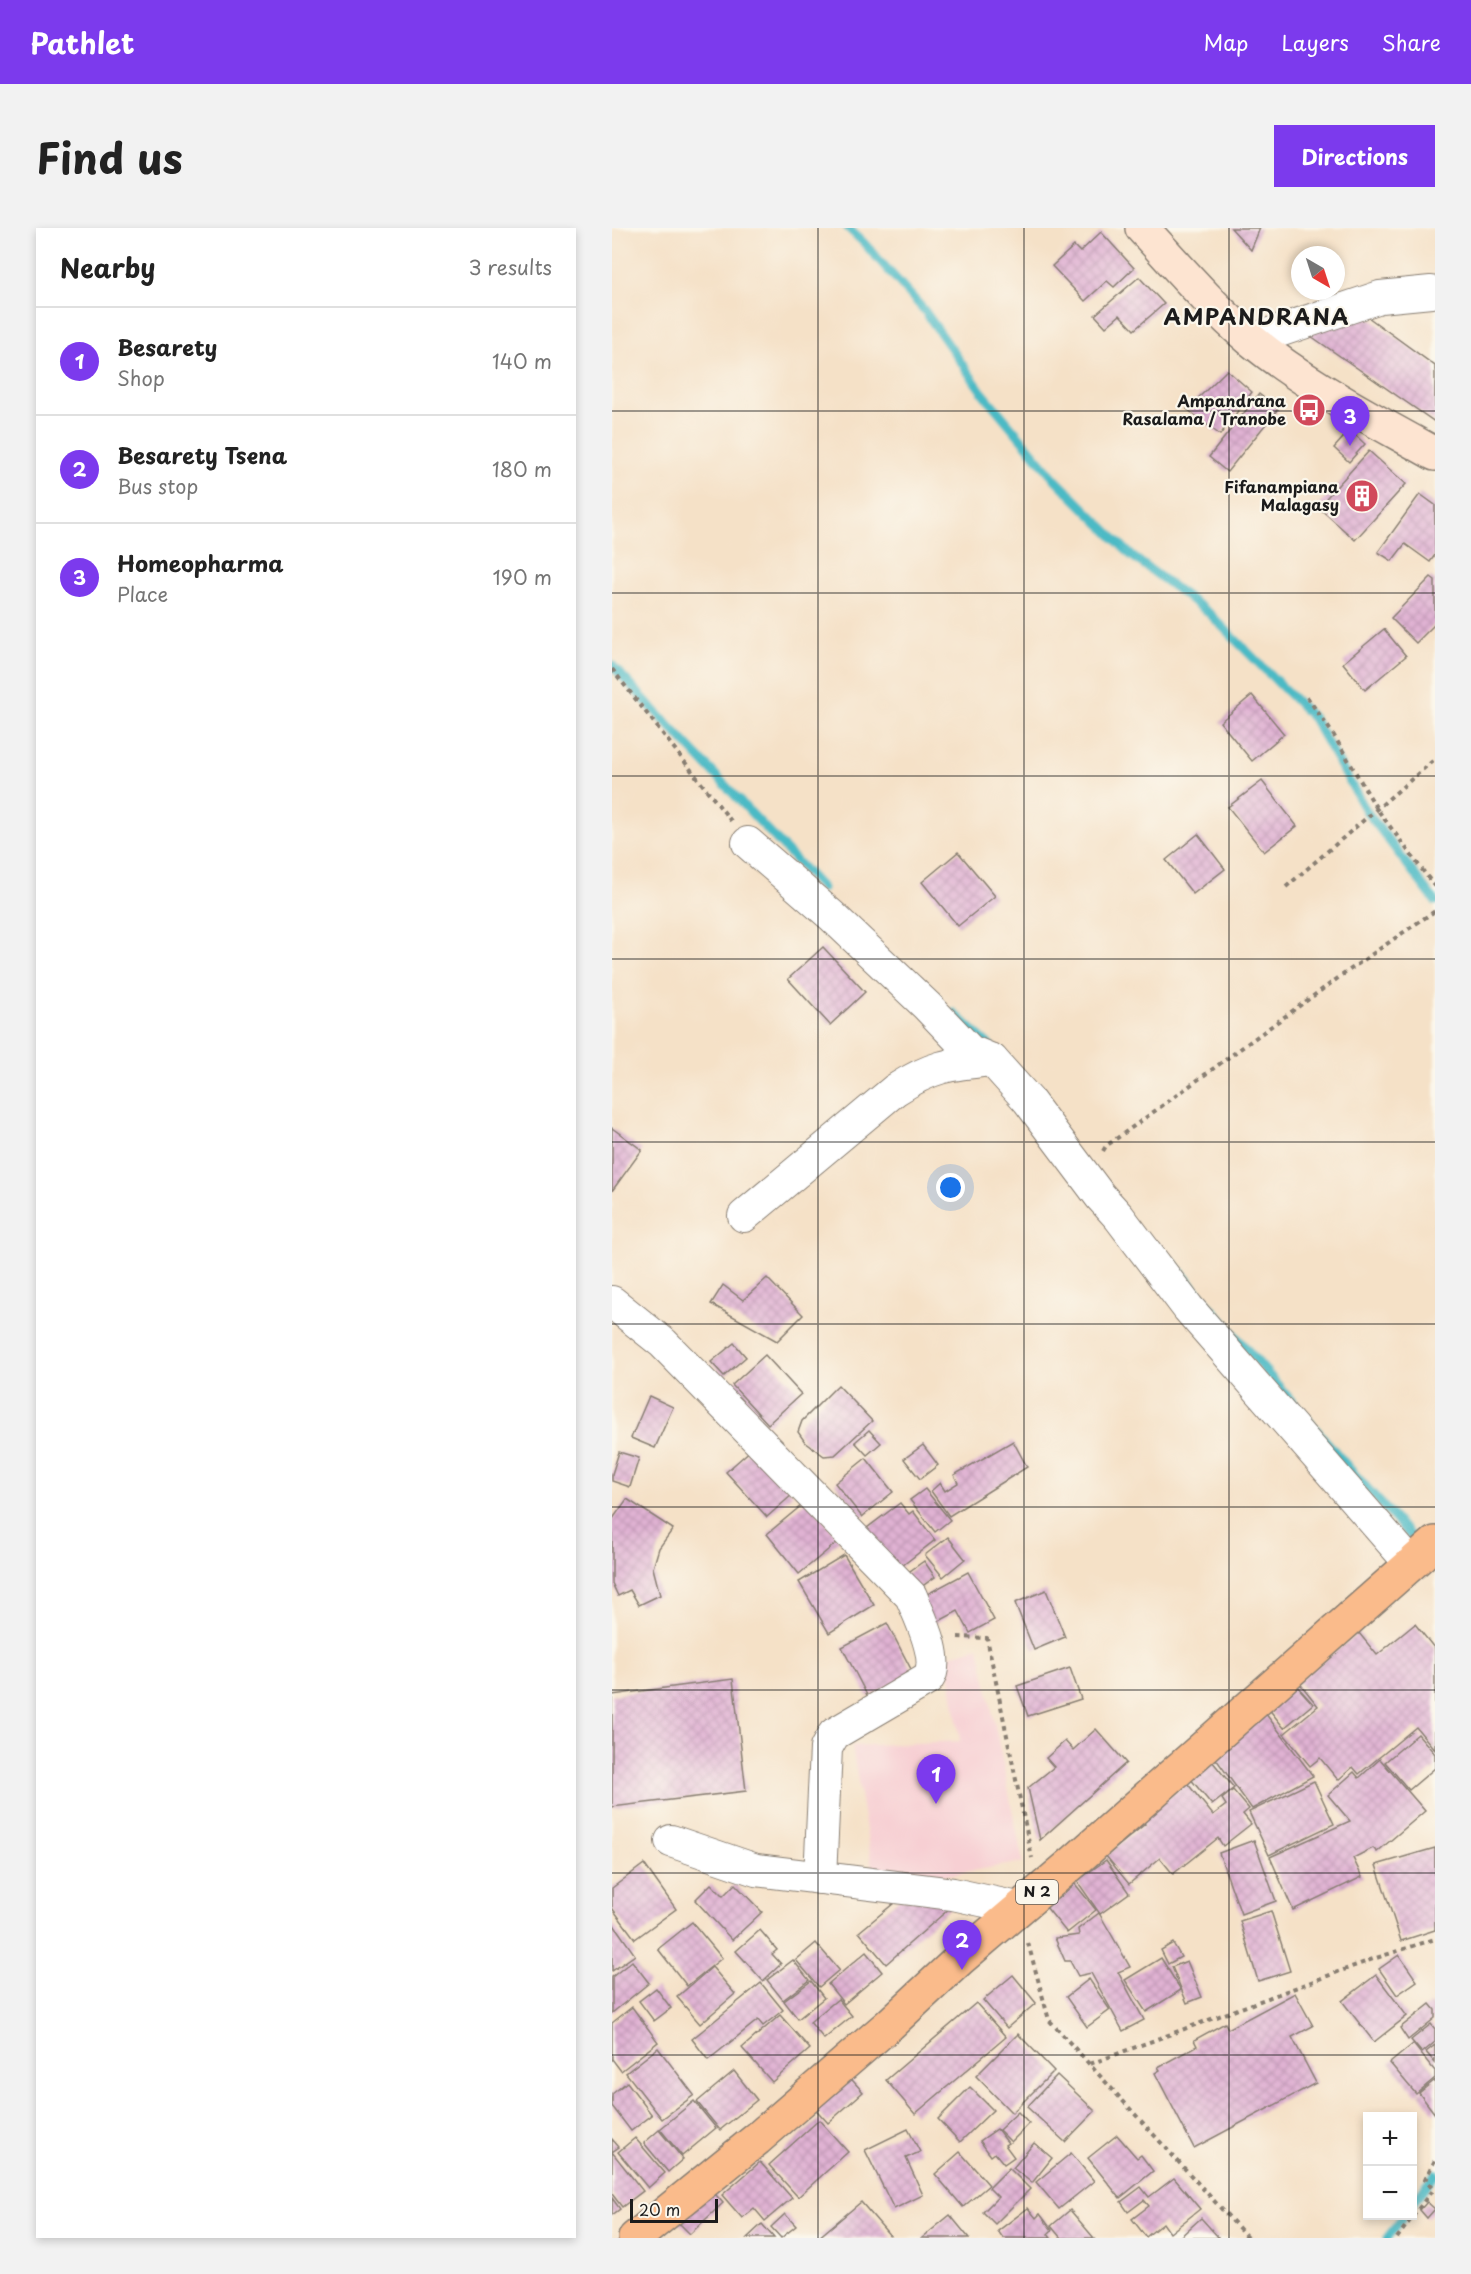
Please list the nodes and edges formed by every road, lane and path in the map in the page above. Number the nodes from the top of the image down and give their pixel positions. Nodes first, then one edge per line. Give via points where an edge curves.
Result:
1 (1142, 228) edge
2 (1431, 292) dead end
3 (1252, 340) junction
4 (1435, 454) edge
5 (612, 669) edge
6 (1307, 697) dead end
7 (1435, 759) edge
8 (1375, 810) junction
9 (748, 843) joint
10 (1286, 887) dead end
11 (1435, 887) edge
12 (1434, 912) edge
13 (992, 1060) junction
14 (1101, 1155) dead end
15 (744, 1216) dead end
16 (612, 1302) edge
17 (1435, 1543) edge
18 (1411, 1564) junction
19 (927, 1636) junction
20 (671, 1841) dead end
21 (1075, 1861) junction
22 (820, 1878) junction
23 (1018, 1908) junction
24 (1435, 1939) edge
25 (1090, 2064) junction
26 (1435, 2160) edge
27 (635, 2238) edge
28 (1248, 2238) edge
29 (1397, 2238) edge

1 - 3 main road via 1201,293
2 - 3 street via 1380,297
3 - 4 main road via 1317,387
5 - 9 path
6 - 8 path via 1333,734
7 - 8 path
8 - 10 path
8 - 11 path
9 - 13 street via 841,924 970,1051
12 - 14 path via 1247,1042 1106,1146
13 - 15 street via 940,1066 919,1075
13 - 18 street via 1028,1100 1188,1308
16 - 19 street via 663,1343 911,1596
17 - 18 main road, N 2
18 - 21 main road, N 2
19 - 21 path via 987,1638 1032,1861
19 - 22 street via 933,1664 928,1679 834,1734 829,1741
20 - 22 street via 756,1870
21 - 23 main road, N 2
22 - 23 street via 953,1894
23 - 25 path via 1049,2020
23 - 27 main road, N 2 via 757,2139
24 - 25 path
25 - 28 path
26 - 29 path via 1425,2180 1433,2189

